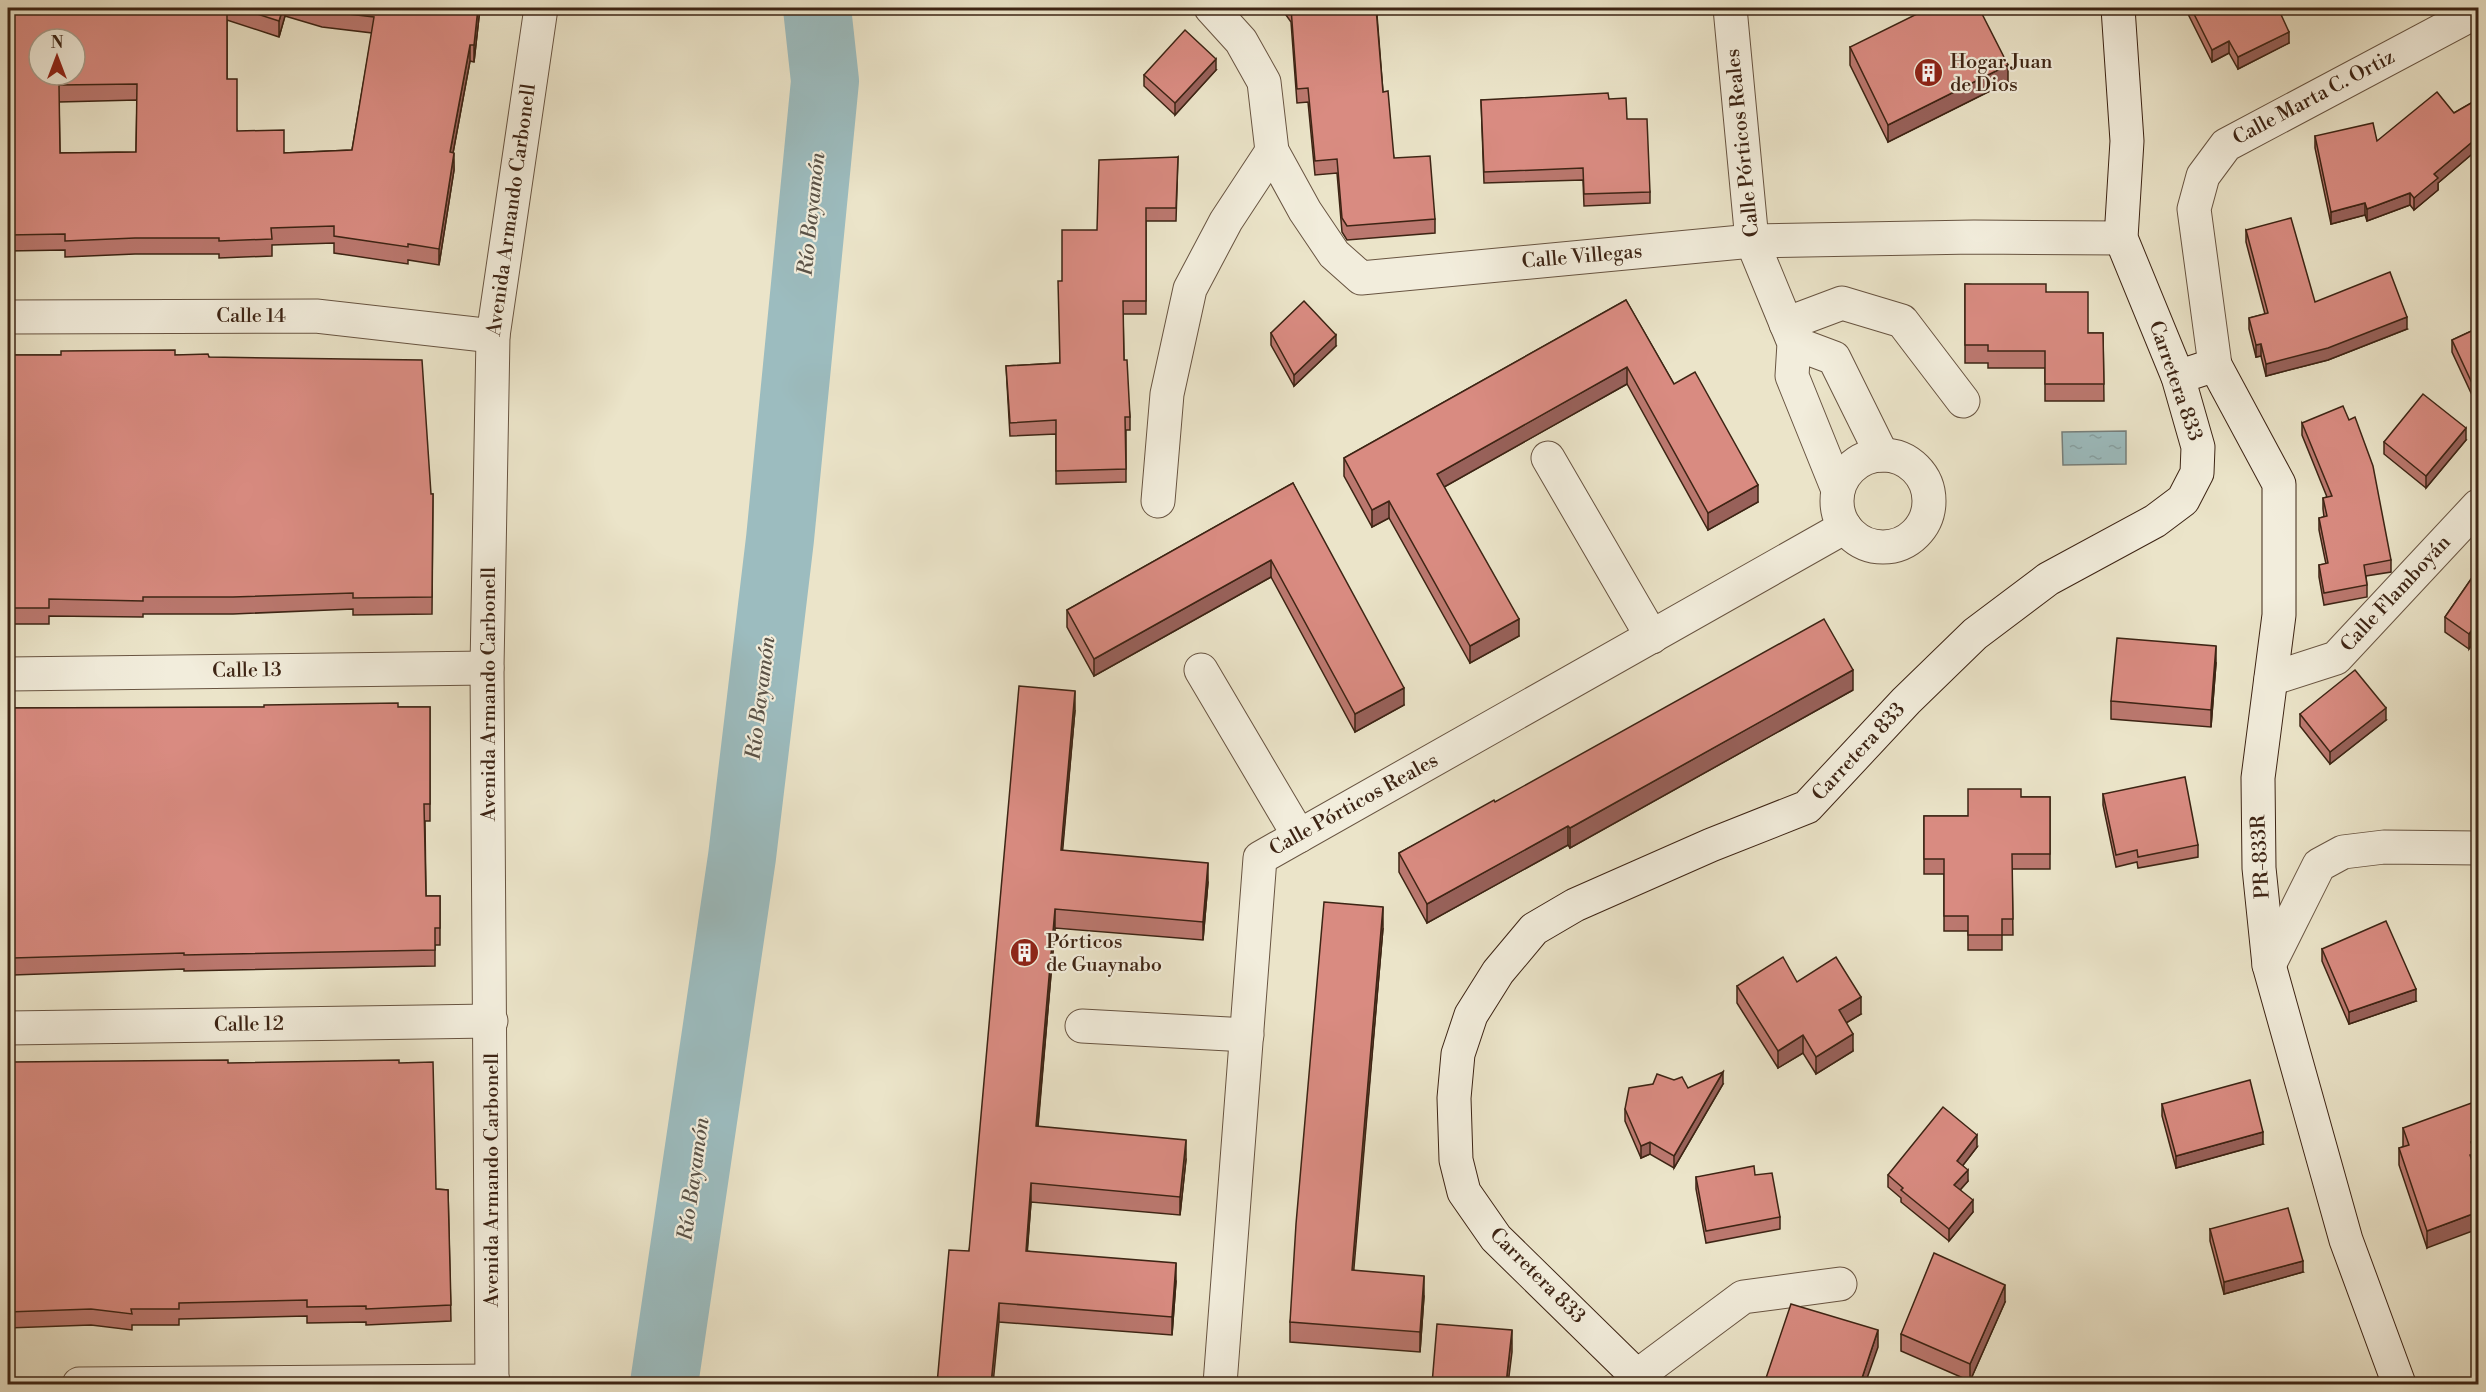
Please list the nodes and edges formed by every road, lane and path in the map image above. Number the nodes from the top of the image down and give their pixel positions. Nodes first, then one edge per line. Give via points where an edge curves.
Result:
1 (540, 8) edge
2 (1210, 8) edge
3 (1730, 8) edge
4 (2118, 8) edge
5 (2478, 10) edge
6 (1272, 151) junction
7 (2121, 238) junction
8 (1752, 241) junction
9 (8, 317) edge
10 (1790, 334) junction
11 (493, 336) junction
12 (2215, 365) junction
13 (2178, 377) junction
14 (1964, 401) dead end
15 (1882, 455) junction
16 (1548, 458) dead end
17 (1838, 490) junction
18 (1158, 501) dead end
19 (2478, 506) edge
20 (1845, 527) junction
21 (1652, 637) junction
22 (487, 668) junction
23 (1201, 670) dead end
24 (8, 674) edge
25 (2271, 679) junction
26 (1299, 836) junction
27 (2478, 849) edge
28 (2269, 965) junction
29 (490, 1021) junction
30 (1082, 1026) dead end
31 (8, 1028) edge
32 (1247, 1035) junction
33 (1840, 1284) dead end
34 (1638, 1380) edge
35 (493, 1383) edge
36 (80, 1384) edge
37 (1220, 1384) edge
38 (2399, 1384) edge

1 - 11 street, Avenida Armando Carbonell
2 - 6 street, Calle Villegas via 1241,41 1264,82
3 - 8 street, Calle Pórticos Reales
4 - 7 street, Carretera 833 via 2127,141
5 - 12 street, Calle Marta C. Ortiz via 2226,145 2203,176 2194,209
6 - 8 street, Calle Villegas via 1334,255 1360,278
6 - 18 street via 1226,221 1190,289 1167,394
7 - 8 street, Calle Villegas
7 - 13 street, Carretera 833
8 - 10 street, Calle Pórticos Reales
9 - 11 street, Calle 14 via 316,316
10 - 14 street via 1842,303 1902,321
10 - 15 street via 1834,358
10 - 17 street, Calle Pórticos Reales via 1792,376
11 - 22 street, Avenida Armando Carbonell
12 - 13 street
12 - 25 street, PR-833R / PR-833R via 2279,484 2280,615
13 - 34 street, Carretera 833 via 2198,447 2197,473 2184,500 2048,579 1975,634 1807,807 1586,900 1534,929 1498,972 1471,1015 1458,1054 1454,1098 1456,1160 1464,1192 1496,1238
15 - 17 street via 1854,465
15 - 20 street via 1912,465 1922,476 1928,490 1925,521 1916,534 1889,547 1874,547 1860,541
16 - 21 street
17 - 20 street via 1836,505
19 - 25 street, Calle Flamboyán via 2336,658
20 - 21 street, Calle Pórticos Reales
21 - 26 street, Calle Pórticos Reales
22 - 24 street, Calle 13
22 - 29 street, Avenida Armando Carbonell
23 - 26 street
25 - 28 street, PR-833R / PR-833R via 2258,778 2259,868
26 - 32 street, Calle Pórticos Reales via 1260,858
27 - 28 street via 2384,847 2343,852 2319,865
28 - 38 street, PR-833R / PR-833R via 2346,1240
29 - 31 street, Calle 12
29 - 35 street, Avenida Armando Carbonell
30 - 32 street
32 - 37 street, Calle Pórticos Reales
33 - 34 street via 1743,1297
35 - 36 street

